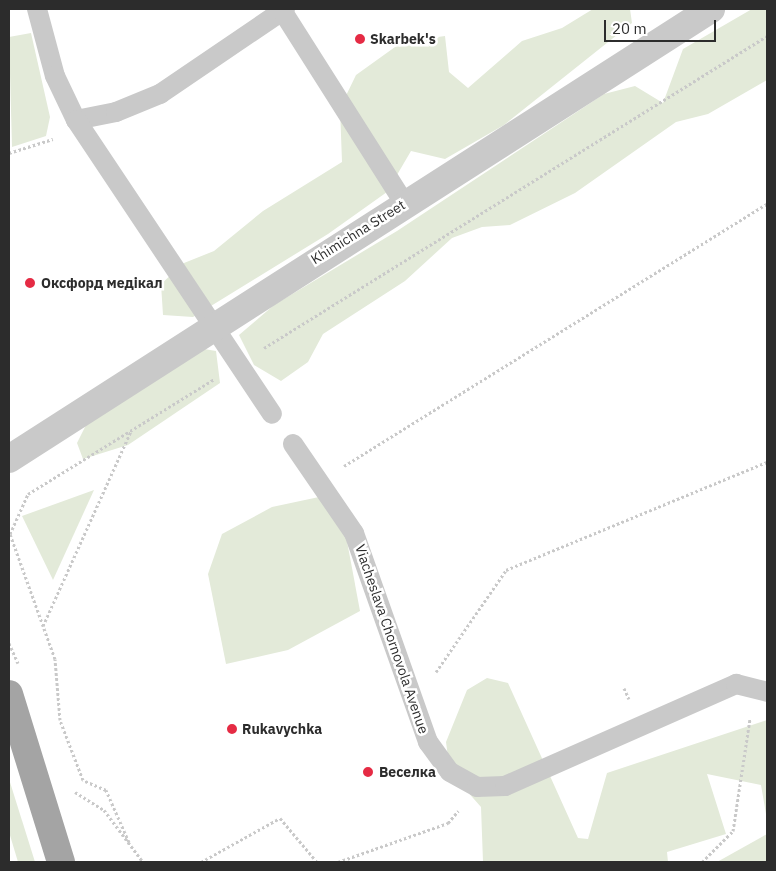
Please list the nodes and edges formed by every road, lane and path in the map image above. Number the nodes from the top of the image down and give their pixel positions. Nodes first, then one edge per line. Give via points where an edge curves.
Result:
1 (37, 9) edge
2 (710, 9) edge
3 (284, 10) edge
4 (767, 36) edge
5 (76, 120) junction
6 (9, 153) edge
7 (404, 203) junction
8 (767, 204) edge
9 (211, 325) junction
10 (238, 364) junction
11 (272, 414) dead end
12 (132, 430) junction
13 (293, 444) dead end
14 (9, 459) edge
15 (767, 462) edge
16 (318, 482) junction
17 (43, 626) junction
18 (624, 688) dead end
19 (761, 689) edge
20 (9, 694) edge
21 (629, 700) dead end
22 (414, 704) junction
23 (477, 787) junction
24 (60, 862) edge
25 (143, 862) edge
26 (201, 862) edge
27 (317, 862) edge
28 (338, 862) edge
29 (702, 862) edge

1 - 5 lane via 55,76
2 - 7 street, Khimichna Street
3 - 5 lane via 160,94 116,112
3 - 7 lane
4 - 10 path
5 - 6 path via 47,143
5 - 9 lane
7 - 9 street, Khimichna Street
8 - 16 path
9 - 10 lane
9 - 14 street, Khimichna Street
10 - 11 lane
10 - 12 path
12 - 17 path
12 - 17 path via 28,494 10,534
13 - 16 lane, Viacheslava Chornovola Avenue
15 - 22 path via 506,570
16 - 22 lane, Viacheslava Chornovola Avenue via 354,533
17 - 25 path via 55,659 60,720 83,780 106,790 129,842
18 - 21 path
19 - 23 lane via 736,684 505,786
19 - 29 path via 733,831
20 - 24 main road
22 - 23 lane, Viacheslava Chornovola Avenue via 428,742 450,772
23 - 28 path via 448,823
26 - 27 path via 280,818

